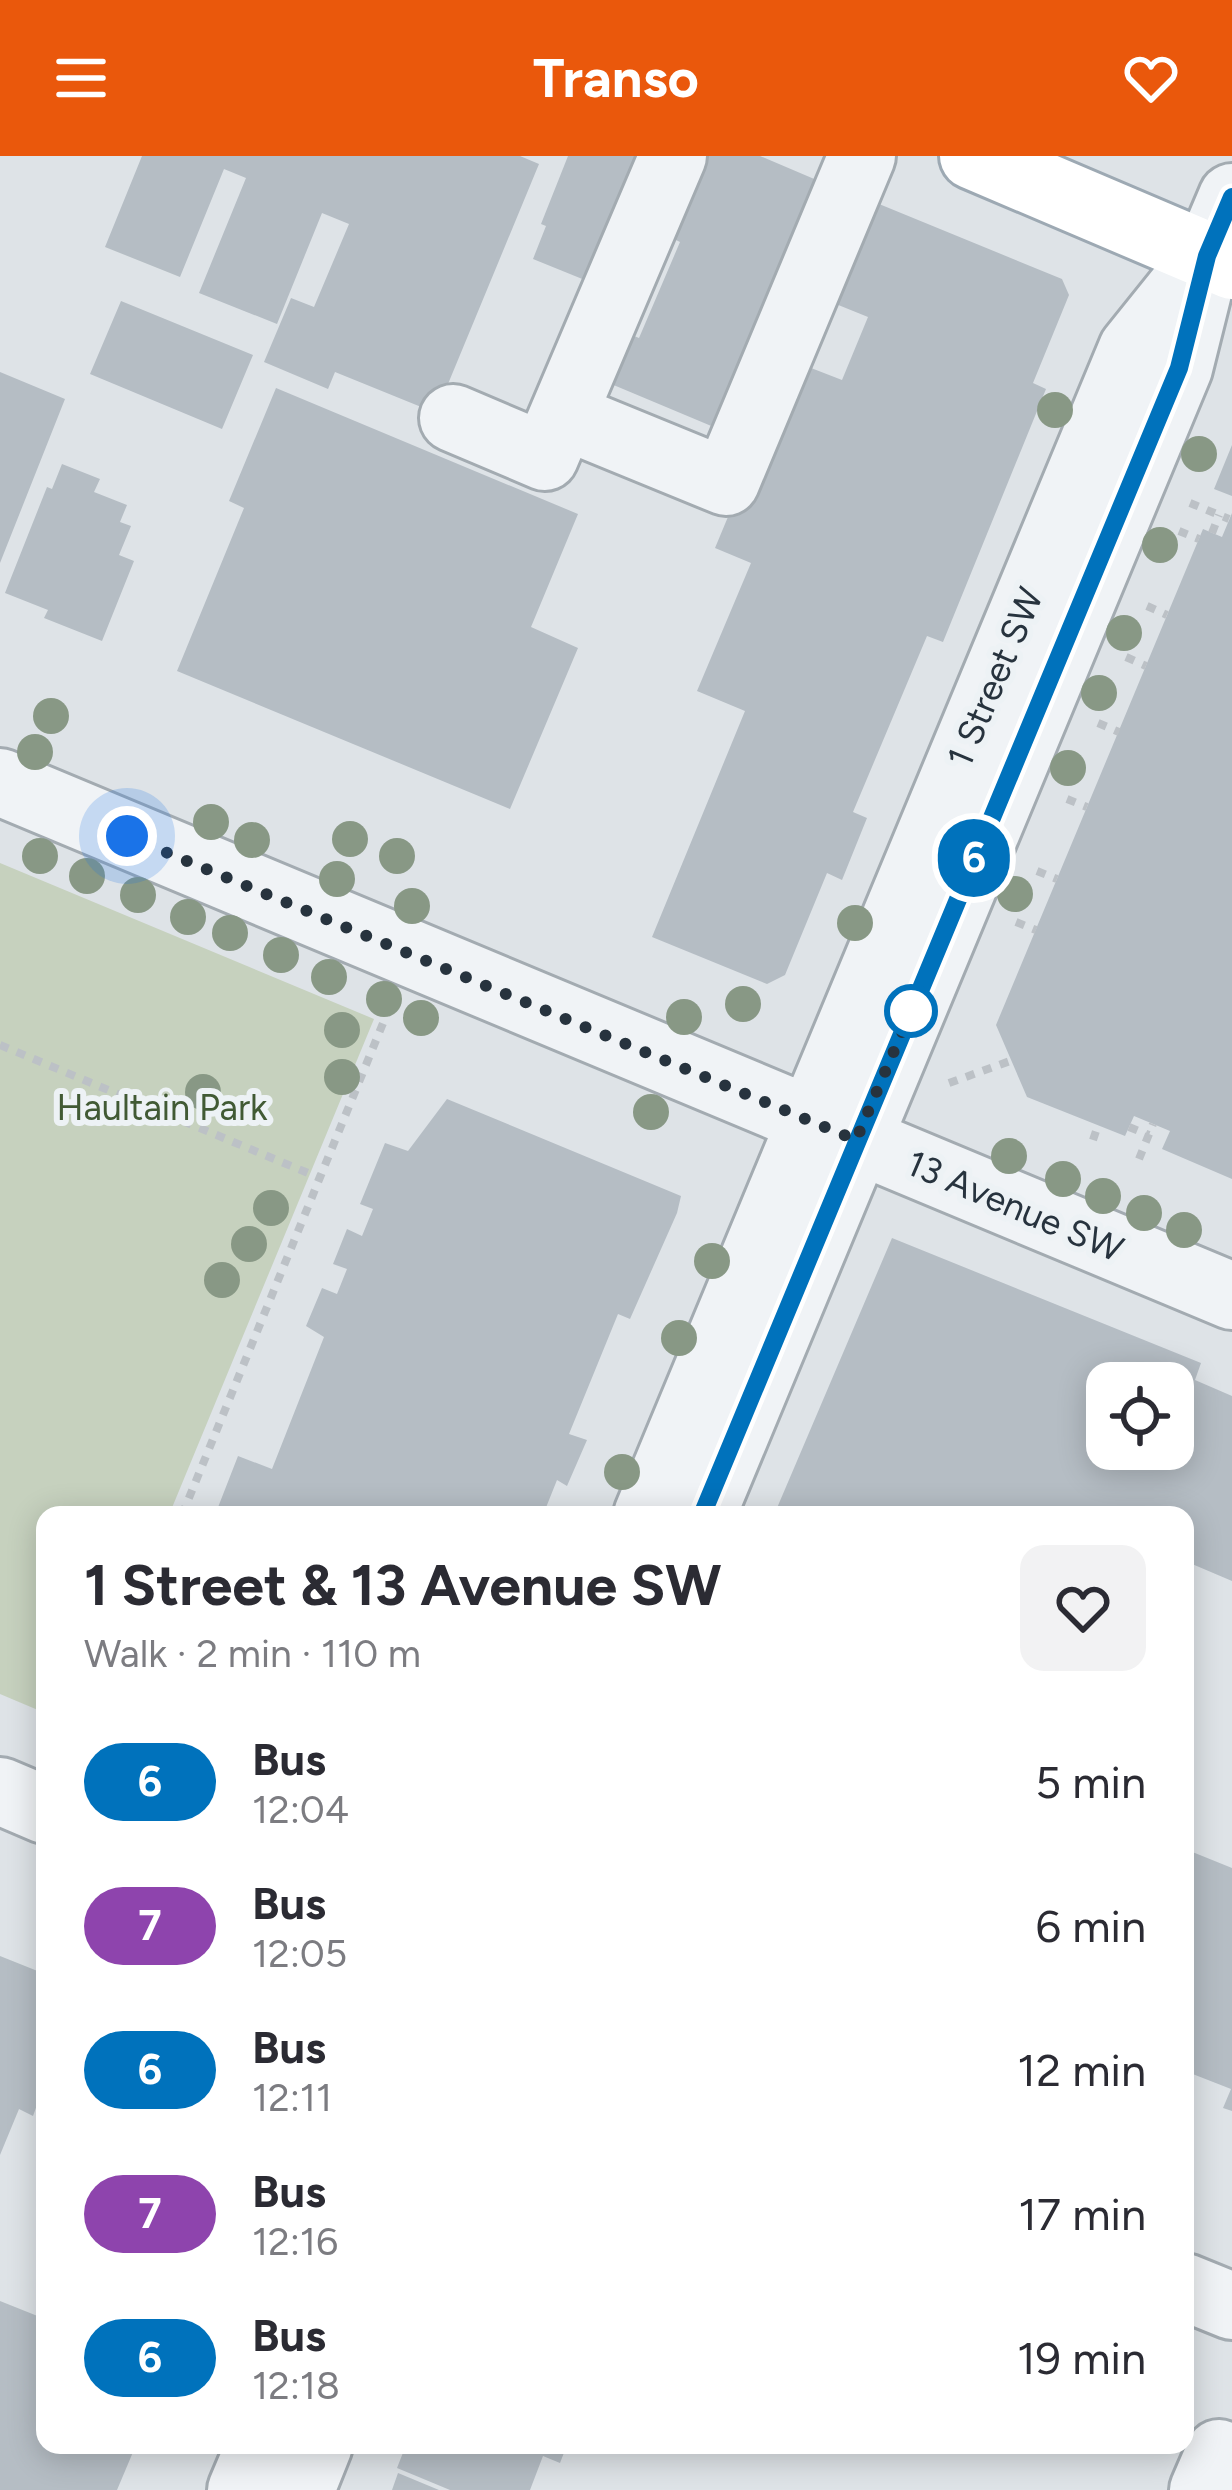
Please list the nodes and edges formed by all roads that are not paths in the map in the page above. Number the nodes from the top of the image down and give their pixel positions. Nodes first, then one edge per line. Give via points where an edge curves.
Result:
1 (673, 156) edge
2 (862, 156) edge
3 (973, 156) edge
4 (1232, 197) edge
5 (1219, 261) edge
6 (453, 418) dead end
7 (594, 428) dead end
8 (0, 782) edge
9 (833, 1130) junction
10 (1232, 1296) edge
11 (651, 1506) edge
12 (705, 1506) edge
13 (0, 1791) edge
14 (36, 1806) edge
15 (1194, 2291) edge
16 (1232, 2306) edge
17 (256, 2454) edge
18 (315, 2454) edge
19 (241, 2490) edge
20 (301, 2490) edge

1 - 6 street via 544,457
2 - 7 street via 725,482
3 - 5 main road
4 - 5 street, 1 Street SW
5 - 9 street, 1 Street SW via 1132,349
8 - 9 street, 13 Avenue SW
9 - 10 street, 13 Avenue SW
9 - 11 street, 1 Street SW
9 - 12 street, 1 Street SW
13 - 14 street
15 - 16 street
17 - 19 street
18 - 20 street

